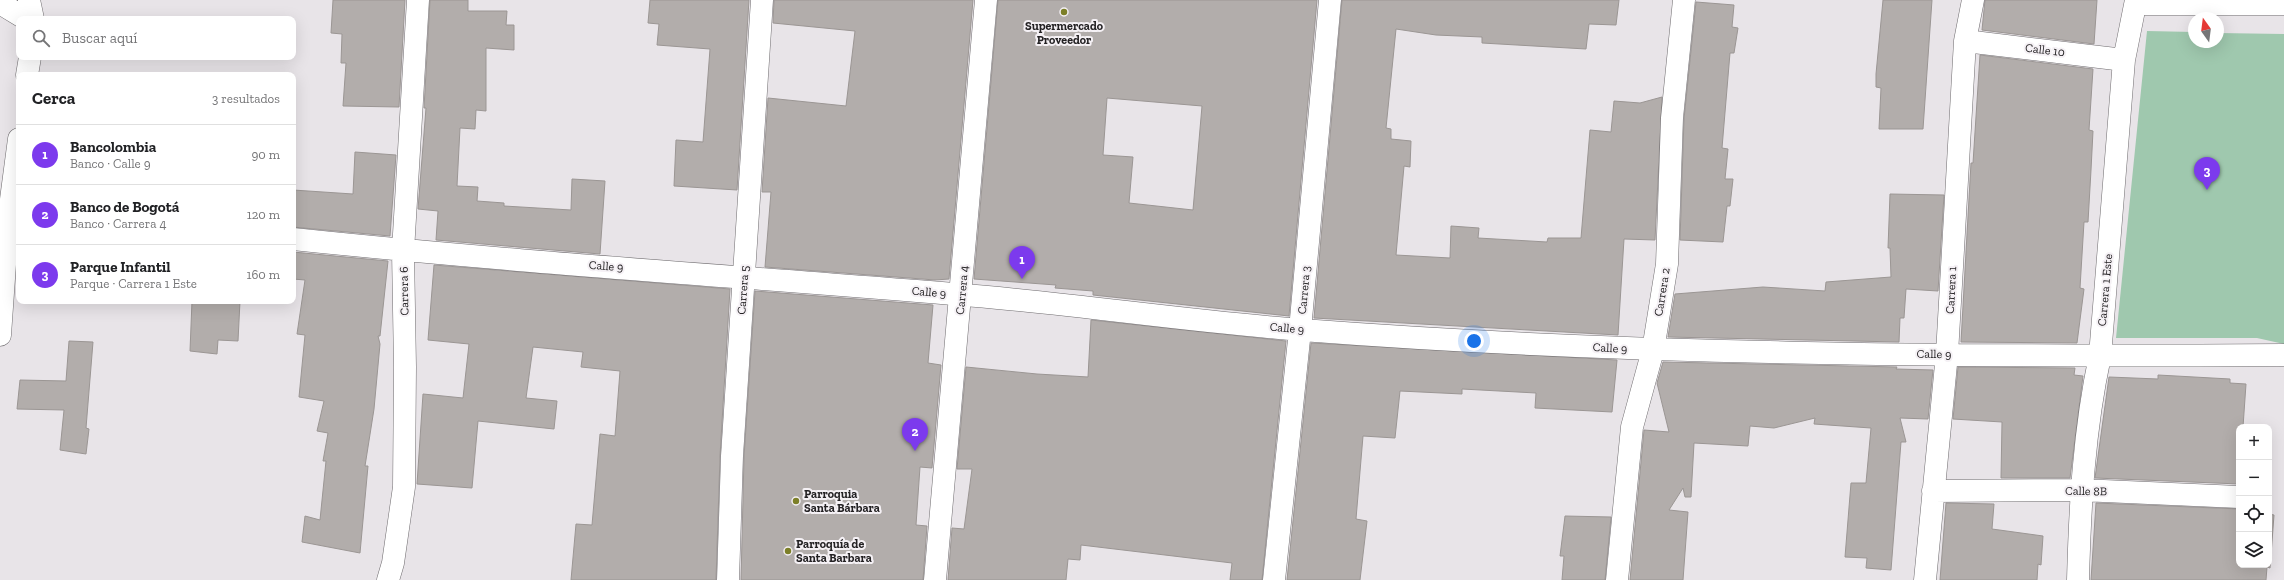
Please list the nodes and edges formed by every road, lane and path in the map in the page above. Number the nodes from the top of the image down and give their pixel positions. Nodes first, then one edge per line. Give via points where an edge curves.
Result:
1 (29, 0) edge
2 (418, 0) edge
3 (762, 0) edge
4 (986, 0) edge
5 (1330, 0) edge
6 (1684, 0) edge
7 (1973, 0) edge
8 (2136, 2) edge
9 (0, 3) edge
10 (2284, 4) edge
11 (21, 16) edge
12 (32, 16) edge
13 (1966, 41) junction
14 (30, 60) edge
15 (2124, 60) junction
16 (28, 72) edge
17 (16, 189) edge
18 (14, 223) edge
19 (296, 239) edge
20 (403, 251) junction
21 (744, 277) junction
22 (962, 294) junction
23 (1300, 330) junction
24 (0, 335) edge
25 (1653, 350) junction
26 (1948, 354) junction
27 (2284, 355) edge
28 (2100, 356) junction
29 (2081, 490) junction
30 (1933, 491) junction
31 (2236, 497) edge
32 (388, 580) edge
33 (728, 580) edge
34 (935, 580) edge
35 (1274, 580) edge
36 (1617, 580) edge
37 (1925, 580) edge
38 (2078, 580) edge

1 - 12 street
2 - 20 street, Carrera 6
3 - 21 street, Carrera 5
4 - 22 street, Carrera 4
5 - 23 street, Carrera 3
6 - 25 street, Carrera 2 via 1672,118 1667,264
7 - 13 street, Carrera 1
8 - 10 street
8 - 15 street, Carrera 1 Este
9 - 11 street
13 - 15 street, Calle 10
13 - 26 street, Carrera 1
14 - 16 street
15 - 28 street, Carrera 1 Este
17 - 18 street
18 - 24 street
19 - 20 street, Calle 9
20 - 21 street, Calle 9
20 - 32 street, Carrera 6 via 404,487 393,563
21 - 22 street, Calle 9
21 - 33 street, Carrera 5 via 732,456
22 - 23 street, Calle 9
22 - 34 street, Carrera 4
23 - 25 street, Calle 9
23 - 35 street, Carrera 3
25 - 26 street, Calle 9
25 - 36 street, Carrera 2 via 1632,427
26 - 28 street, Calle 9
26 - 30 street, Carrera 1
27 - 28 street, Calle 9
28 - 29 street, Carrera 1 Este via 2091,396
29 - 30 street, Calle 8B
29 - 31 street, Calle 8B
29 - 38 street, Carrera 1 Este
30 - 37 street, Carrera 1

